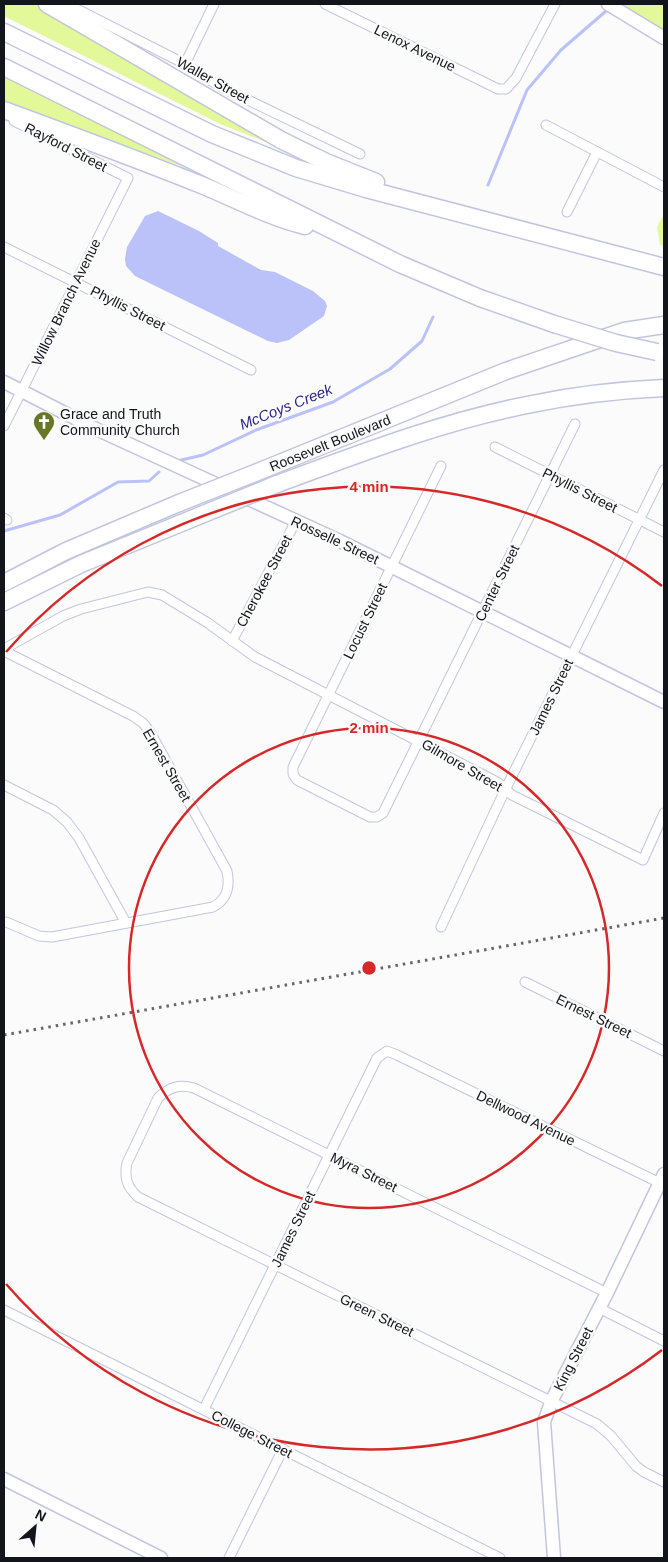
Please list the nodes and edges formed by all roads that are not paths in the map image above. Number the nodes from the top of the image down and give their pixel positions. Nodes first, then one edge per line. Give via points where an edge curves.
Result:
1 (47, 4) edge
2 (67, 4) edge
3 (214, 4) edge
4 (325, 4) edge
5 (555, 4) edge
6 (608, 4) edge
7 (4, 32) edge
8 (664, 38) edge
9 (185, 64) junction
10 (4, 67) edge
11 (4, 110) edge
12 (4, 116) edge
13 (546, 125) dead end
14 (597, 152) junction
15 (360, 154) dead end
16 (128, 178) joint
17 (664, 187) edge
18 (567, 212) dead end
19 (470, 216) junction
20 (337, 234) junction
21 (4, 247) edge
22 (664, 267) edge
23 (76, 282) junction
24 (664, 325) edge
25 (660, 353) edge
26 (252, 370) dead end
27 (4, 382) edge
28 (664, 388) edge
29 (22, 391) junction
30 (575, 424) dead end
31 (4, 426) edge
32 (496, 448) dead end
33 (441, 466) dead end
34 (664, 470) edge
35 (550, 474) junction
36 (639, 520) junction
37 (296, 521) junction
38 (664, 532) edge
39 (392, 566) junction
40 (4, 584) edge
41 (4, 602) edge
42 (483, 611) junction
43 (232, 640) junction
44 (4, 650) edge
45 (572, 656) junction
46 (329, 696) junction
47 (664, 702) edge
48 (418, 740) junction
49 (4, 786) edge
50 (505, 790) junction
51 (383, 812) joint
52 (664, 813) edge
53 (6, 922) dead end
54 (126, 923) junction
55 (441, 926) dead end
56 (525, 982) dead end
57 (387, 1051) joint
58 (664, 1051) edge
59 (140, 1136) joint
60 (329, 1156) junction
61 (663, 1181) edge
62 (275, 1264) junction
63 (607, 1293) junction
64 (599, 1308) junction
65 (4, 1310) edge
66 (664, 1341) edge
67 (552, 1400) junction
68 (204, 1409) junction
69 (283, 1449) junction
70 (4, 1479) edge
71 (664, 1482) edge
72 (161, 1558) edge
73 (229, 1558) edge
74 (500, 1558) edge
75 (554, 1558) edge

1 - 19 highway via 281,140 357,175
2 - 9 street, Waller Street
3 - 9 street
4 - 5 street, Lenox Avenue via 498,89 506,89 516,78
6 - 8 street
7 - 19 highway via 244,148 329,179
9 - 15 street, Waller Street via 225,89
10 - 20 highway
11 - 20 highway via 150,164 286,221
12 - 16 street, Rayford Street
13 - 14 street
14 - 17 street
14 - 18 street
16 - 23 street, Willow Branch Avenue
19 - 22 highway
20 - 25 highway, bridge via 480,298 588,335
21 - 23 street, Phyllis Street
23 - 26 street, Phyllis Street
23 - 29 street, Willow Branch Avenue
24 - 40 highway, Roosevelt Boulevard, bridge via 624,331 506,371 179,503 66,551
27 - 29 street, Rosselle Street
28 - 41 highway, Roosevelt Boulevard, bridge via 531,404 440,427 277,484 80,564
29 - 31 street, Willow Branch Avenue
29 - 37 street, Rosselle Street via 94,428
30 - 35 street, Center Street
32 - 35 street, Phyllis Street
33 - 39 street, Locust Street
34 - 36 street, James Street
35 - 36 street, Phyllis Street
35 - 42 street, Center Street
36 - 38 street, Phyllis Street
36 - 45 street, James Street
37 - 39 street, Rosselle Street
37 - 43 street, Cherokee Street
39 - 42 street, Rosselle Street
39 - 46 street, Locust Street
42 - 45 street, Rosselle Street
42 - 48 street, Center Street
43 - 44 street, Gilmore Street via 154,592 81,609
43 - 46 street, Gilmore Street via 255,658
44 - 54 street, Ernest Street via 143,723 227,871 227,894 218,905
45 - 47 street, Rosselle Street
45 - 50 street, James Street
46 - 48 street, Gilmore Street
46 - 51 street, Locust Street via 293,766 293,774 297,780 370,817 377,817
48 - 50 street, Gilmore Street via 497,782
48 - 51 street, Center Street
49 - 54 street via 52,810 67,822
50 - 52 street, Gilmore Street via 642,860
50 - 55 street, James Street
53 - 54 street via 39,936 52,937
56 - 58 street, Ernest Street
57 - 60 street, James Street via 377,1058
57 - 61 street, Dellwood Avenue
59 - 60 street, Myra Street via 158,1098 175,1087 185,1086
59 - 62 street, Green Street via 126,1163 125,1174 126,1183 138,1197
60 - 62 street, James Street
60 - 63 street, Myra Street
61 - 63 street, King Street
62 - 67 street, Green Street
62 - 68 street, James Street
63 - 64 street, King Street
64 - 66 street
64 - 67 street, King Street
65 - 68 street, College Street
67 - 71 street, Green Street via 597,1424 636,1466
67 - 75 street, King Street via 544,1429
68 - 69 street, College Street
69 - 73 street
69 - 74 street, College Street
70 - 72 street

